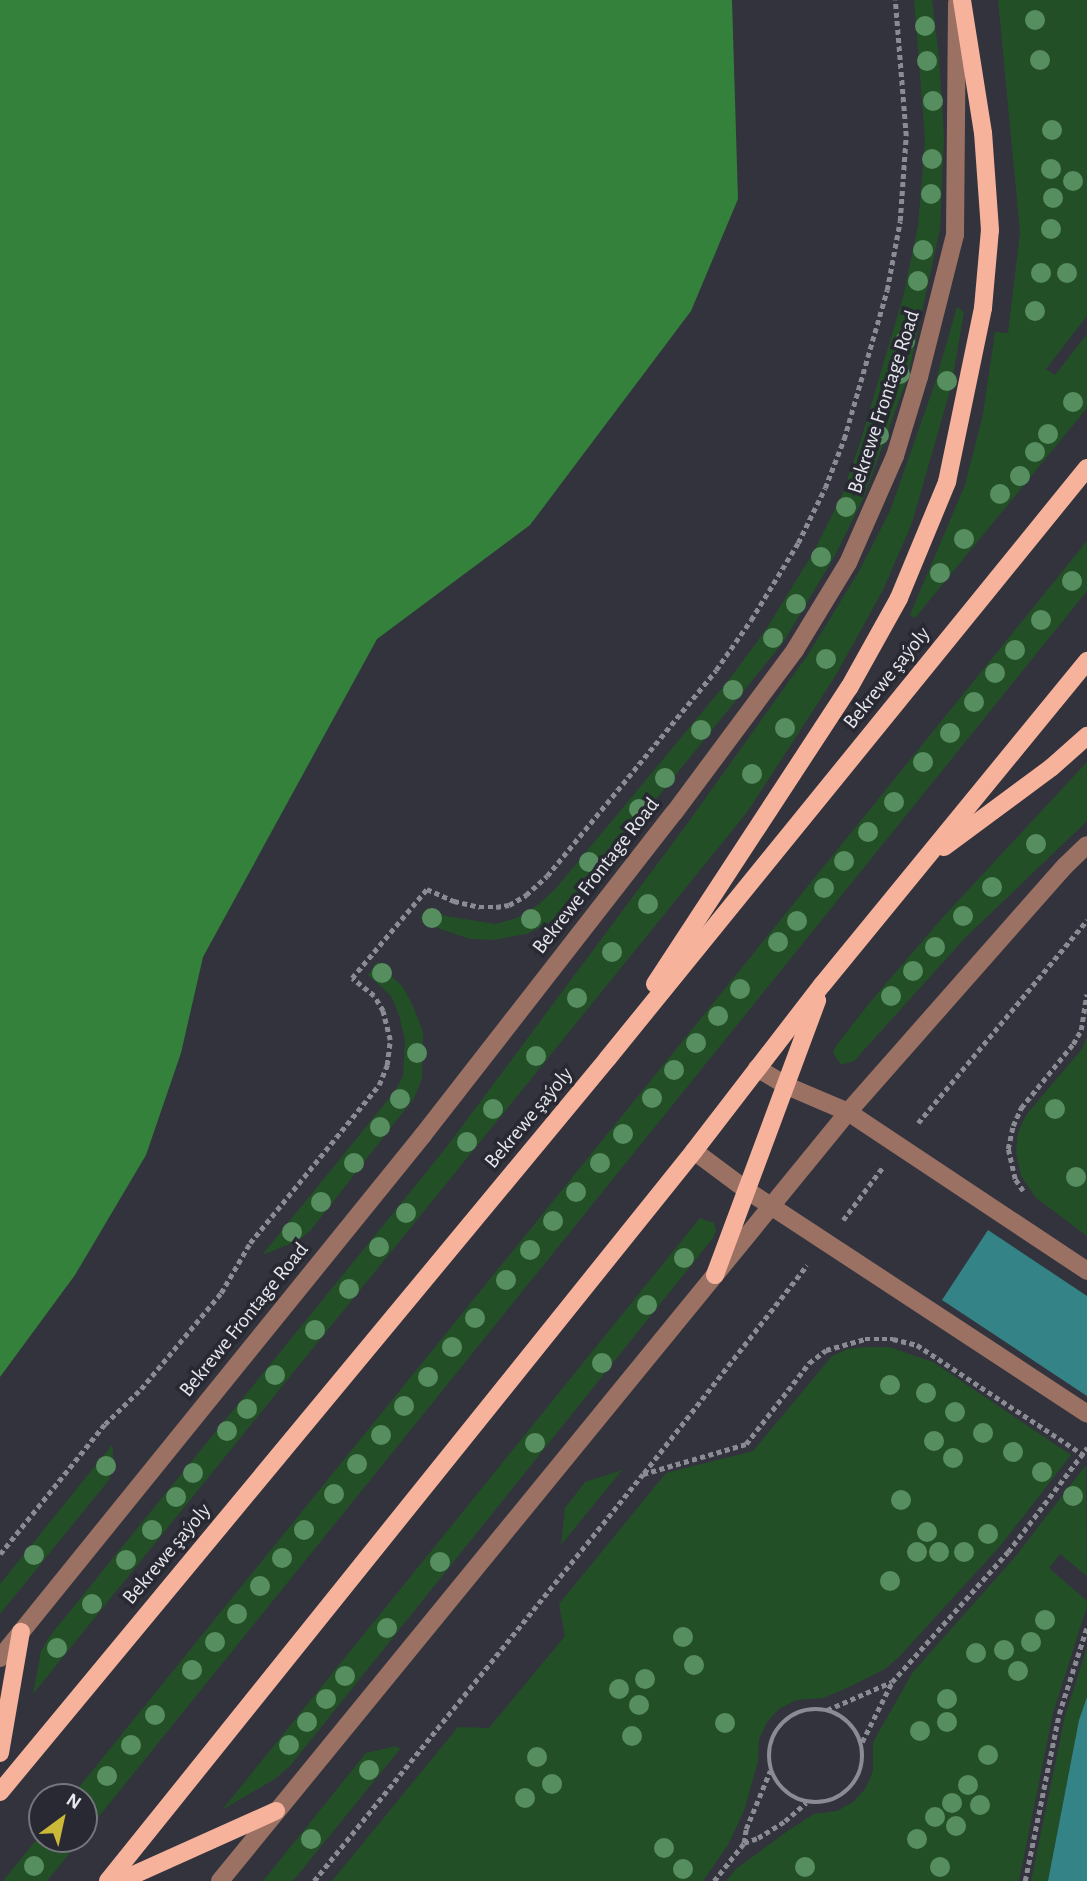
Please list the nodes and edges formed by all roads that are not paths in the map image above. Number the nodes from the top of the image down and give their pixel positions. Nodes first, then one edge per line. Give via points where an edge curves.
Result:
1 (959, 0) edge
2 (1087, 468) edge
3 (1087, 661) edge
4 (1087, 736) edge
5 (1087, 845) edge
6 (925, 862) junction
7 (822, 985) junction
8 (608, 1058) junction
9 (757, 1069) junction
10 (787, 1086) junction
11 (848, 1112) junction
12 (694, 1151) junction
13 (745, 1189) junction
14 (771, 1206) junction
15 (1087, 1271) edge
16 (715, 1275) junction
17 (1087, 1414) edge
18 (21, 1632) junction
19 (0, 1658) edge
20 (0, 1754) edge
21 (0, 1792) edge
22 (276, 1811) junction
23 (108, 1881) edge
24 (120, 1881) edge
25 (220, 1881) edge

1 - 8 main road via 983,133 990,230 983,308 947,482 899,598 849,688
1 - 18 street, Bekrewe Frontage Road via 956,235 895,456 848,563 795,650 674,813 423,1135
2 - 8 main road, Bekrewe şaýoly
3 - 6 main road
4 - 6 main road
5 - 11 street
6 - 7 main road
7 - 9 main road
7 - 10 main road
8 - 21 main road, Bekrewe şaýoly
9 - 10 street
9 - 12 main road
10 - 11 street
10 - 13 main road
11 - 14 street
11 - 15 street
12 - 13 street
12 - 23 main road
13 - 14 street
13 - 16 main road
14 - 16 street
14 - 17 street
16 - 22 street
18 - 19 street, Bekrewe Frontage Road
18 - 20 main road
22 - 24 main road
22 - 25 street

